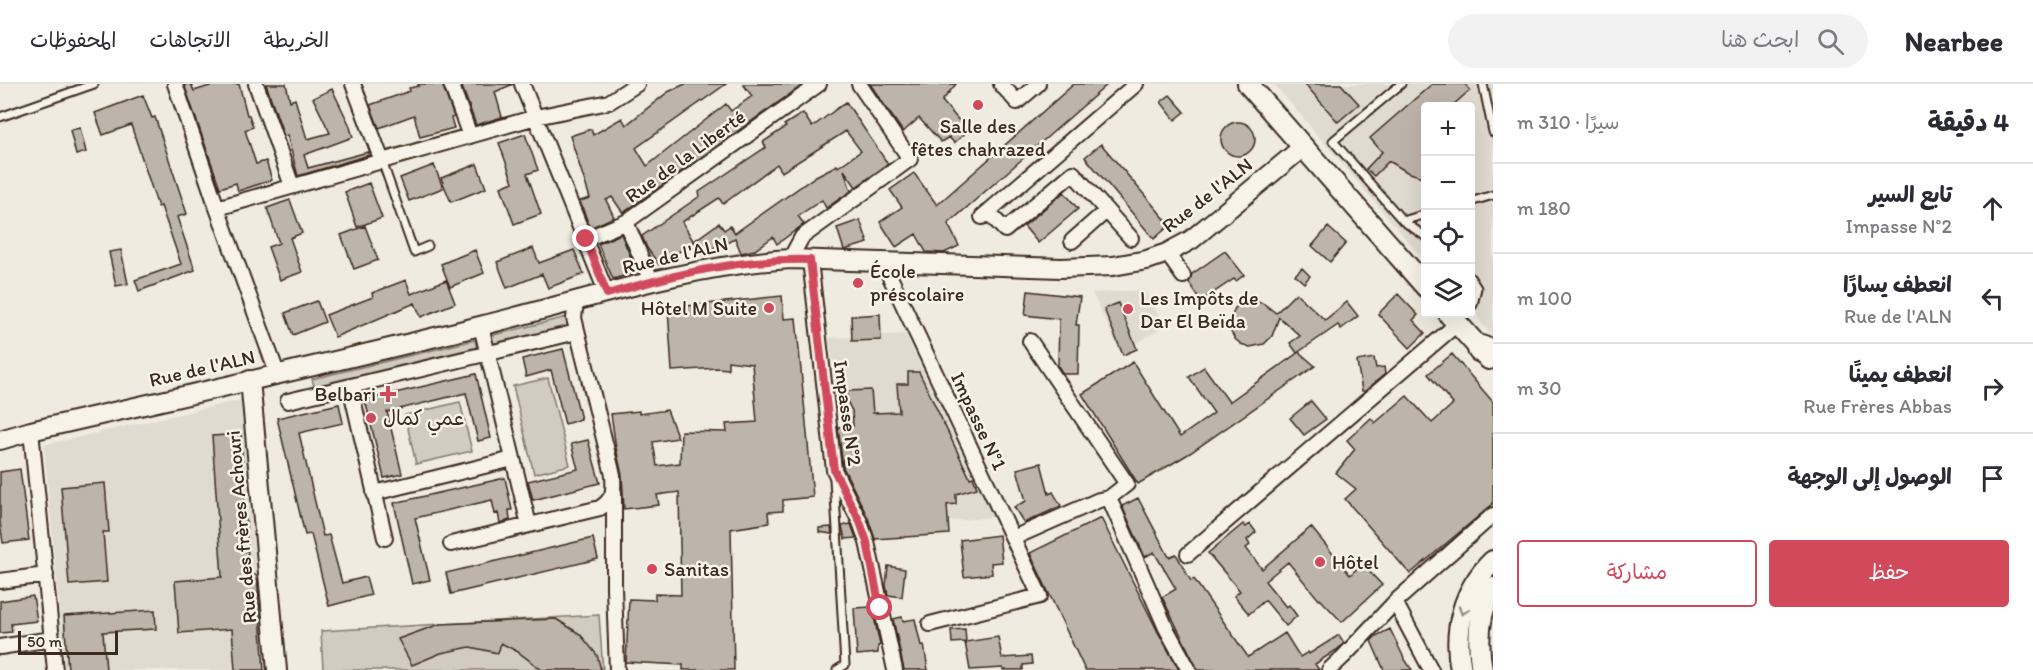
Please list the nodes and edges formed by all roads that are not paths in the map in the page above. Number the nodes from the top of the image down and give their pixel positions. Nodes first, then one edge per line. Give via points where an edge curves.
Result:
1 (94, 84) edge
2 (175, 84) edge
3 (256, 84) edge
4 (353, 84) edge
5 (451, 84) edge
6 (522, 84) edge
7 (637, 84) edge
8 (819, 84) edge
9 (859, 84) edge
10 (1001, 84) edge
11 (1038, 84) edge
12 (1136, 84) edge
13 (1248, 84) edge
14 (1401, 84) edge
15 (1483, 84) edge
16 (1391, 87) edge
17 (0, 117) edge
18 (536, 117) junction
19 (1493, 132) edge
20 (470, 136) junction
21 (1303, 147) junction
22 (1054, 154) junction
23 (382, 161) junction
24 (1072, 173) junction
25 (292, 186) junction
26 (1493, 195) edge
27 (1475, 200) edge
28 (217, 208) junction
29 (1106, 211) junction
30 (1421, 215) edge
31 (1403, 221) junction
32 (626, 222) junction
33 (1421, 234) edge
34 (1131, 238) dead end
35 (586, 239) junction
36 (1072, 241) dead end
37 (428, 246) dead end
38 (1167, 253) junction
39 (790, 259) junction
40 (810, 260) junction
41 (883, 262) junction
42 (1183, 276) dead end
43 (651, 281) junction
44 (1421, 281) edge
45 (607, 294) junction
46 (576, 302) junction
47 (1451, 318) edge
48 (1455, 318) edge
49 (481, 326) junction
50 (577, 332) junction
51 (1030, 340) dead end
52 (488, 354) junction
53 (1489, 356) edge
54 (277, 373) junction
55 (250, 380) junction
56 (350, 386) junction
57 (288, 401) dead end
58 (31, 431) junction
59 (0, 440) edge
60 (513, 459) junction
61 (834, 470) junction
62 (614, 490) junction
63 (374, 493) junction
64 (1109, 498) junction
65 (1493, 514) edge
66 (529, 525) junction
67 (385, 538) dead end
68 (1013, 538) junction
69 (451, 544) dead end
70 (1188, 554) dead end
71 (1493, 561) edge
72 (46, 574) junction
73 (0, 581) edge
74 (1493, 588) edge
75 (1395, 602) junction
76 (930, 624) dead end
77 (52, 639) junction
78 (0, 647) edge
79 (1344, 656) junction
80 (55, 670) edge
81 (277, 670) edge
82 (617, 670) edge
83 (837, 670) edge
84 (895, 670) edge
85 (1189, 670) edge
86 (1329, 670) edge
87 (1352, 670) edge
88 (1431, 670) edge
89 (1461, 670) edge
90 (1482, 670) edge

1 - 17 lane
2 - 28 street
3 - 25 street
4 - 23 street
5 - 20 street
6 - 18 street
7 - 18 street via 609,102
8 - 32 street, Rue de la Liberté
9 - 39 street via 910,159 802,237
10 - 11 street via 1017,102
12 - 22 street
13 - 21 main road
14 - 16 lane
15 - 19 lane
16 - 31 lane via 1333,141
18 - 20 street
18 - 35 street
20 - 23 street
21 - 38 street, Rue de l'ALN via 1191,240
21 - 44 main road
22 - 24 street
22 - 24 street via 985,214 1005,230
23 - 25 street
23 - 37 lane via 414,252
24 - 29 street
25 - 28 street
26 - 27 lane
28 - 54 street
29 - 34 street
29 - 36 street
30 - 31 lane
31 - 33 lane
32 - 35 street
32 - 43 street, Rue de la Liberté
35 - 45 street
38 - 41 street, Rue de l'ALN via 1113,266 1071,268
38 - 42 street
39 - 40 street, Rue de l'ALN
39 - 43 street, Rue de l'ALN via 748,262
40 - 41 street, Rue de l'ALN
40 - 61 street, Impasse N°2
41 - 68 street, Impasse N°1
43 - 45 street, Rue de l'ALN
45 - 46 street, Rue de l'ALN
46 - 49 street, Rue de l'ALN
46 - 50 street
47 - 70 street
48 - 53 main road
49 - 52 street
49 - 54 street, Rue de l'ALN
50 - 52 street
50 - 62 street
51 - 64 street via 1127,484
52 - 56 street
52 - 60 street
54 - 55 street, Rue de l'ALN
55 - 58 street, Rue de l'ALN
55 - 81 street, Rue des frères Achouri
56 - 57 street
56 - 63 street
58 - 59 street, Rue de l'ALN
58 - 72 street
60 - 63 street
60 - 66 street
61 - 83 lane via 845,665
61 - 84 street, Impasse N°2 via 867,542
62 - 66 street via 609,502 600,508
62 - 82 street
63 - 67 street
64 - 68 street
64 - 85 street via 1166,628
65 - 75 street
66 - 69 street
68 - 76 street, Impasse N°1 via 1040,596
71 -> 89 main road via 1471,589 1460,619
72 - 73 street
72 - 77 street
74 - 90 main road via 1481,619 1478,644
75 - 79 street
75 - 88 street
77 - 78 street
77 - 80 street
79 - 86 street
79 - 87 street

